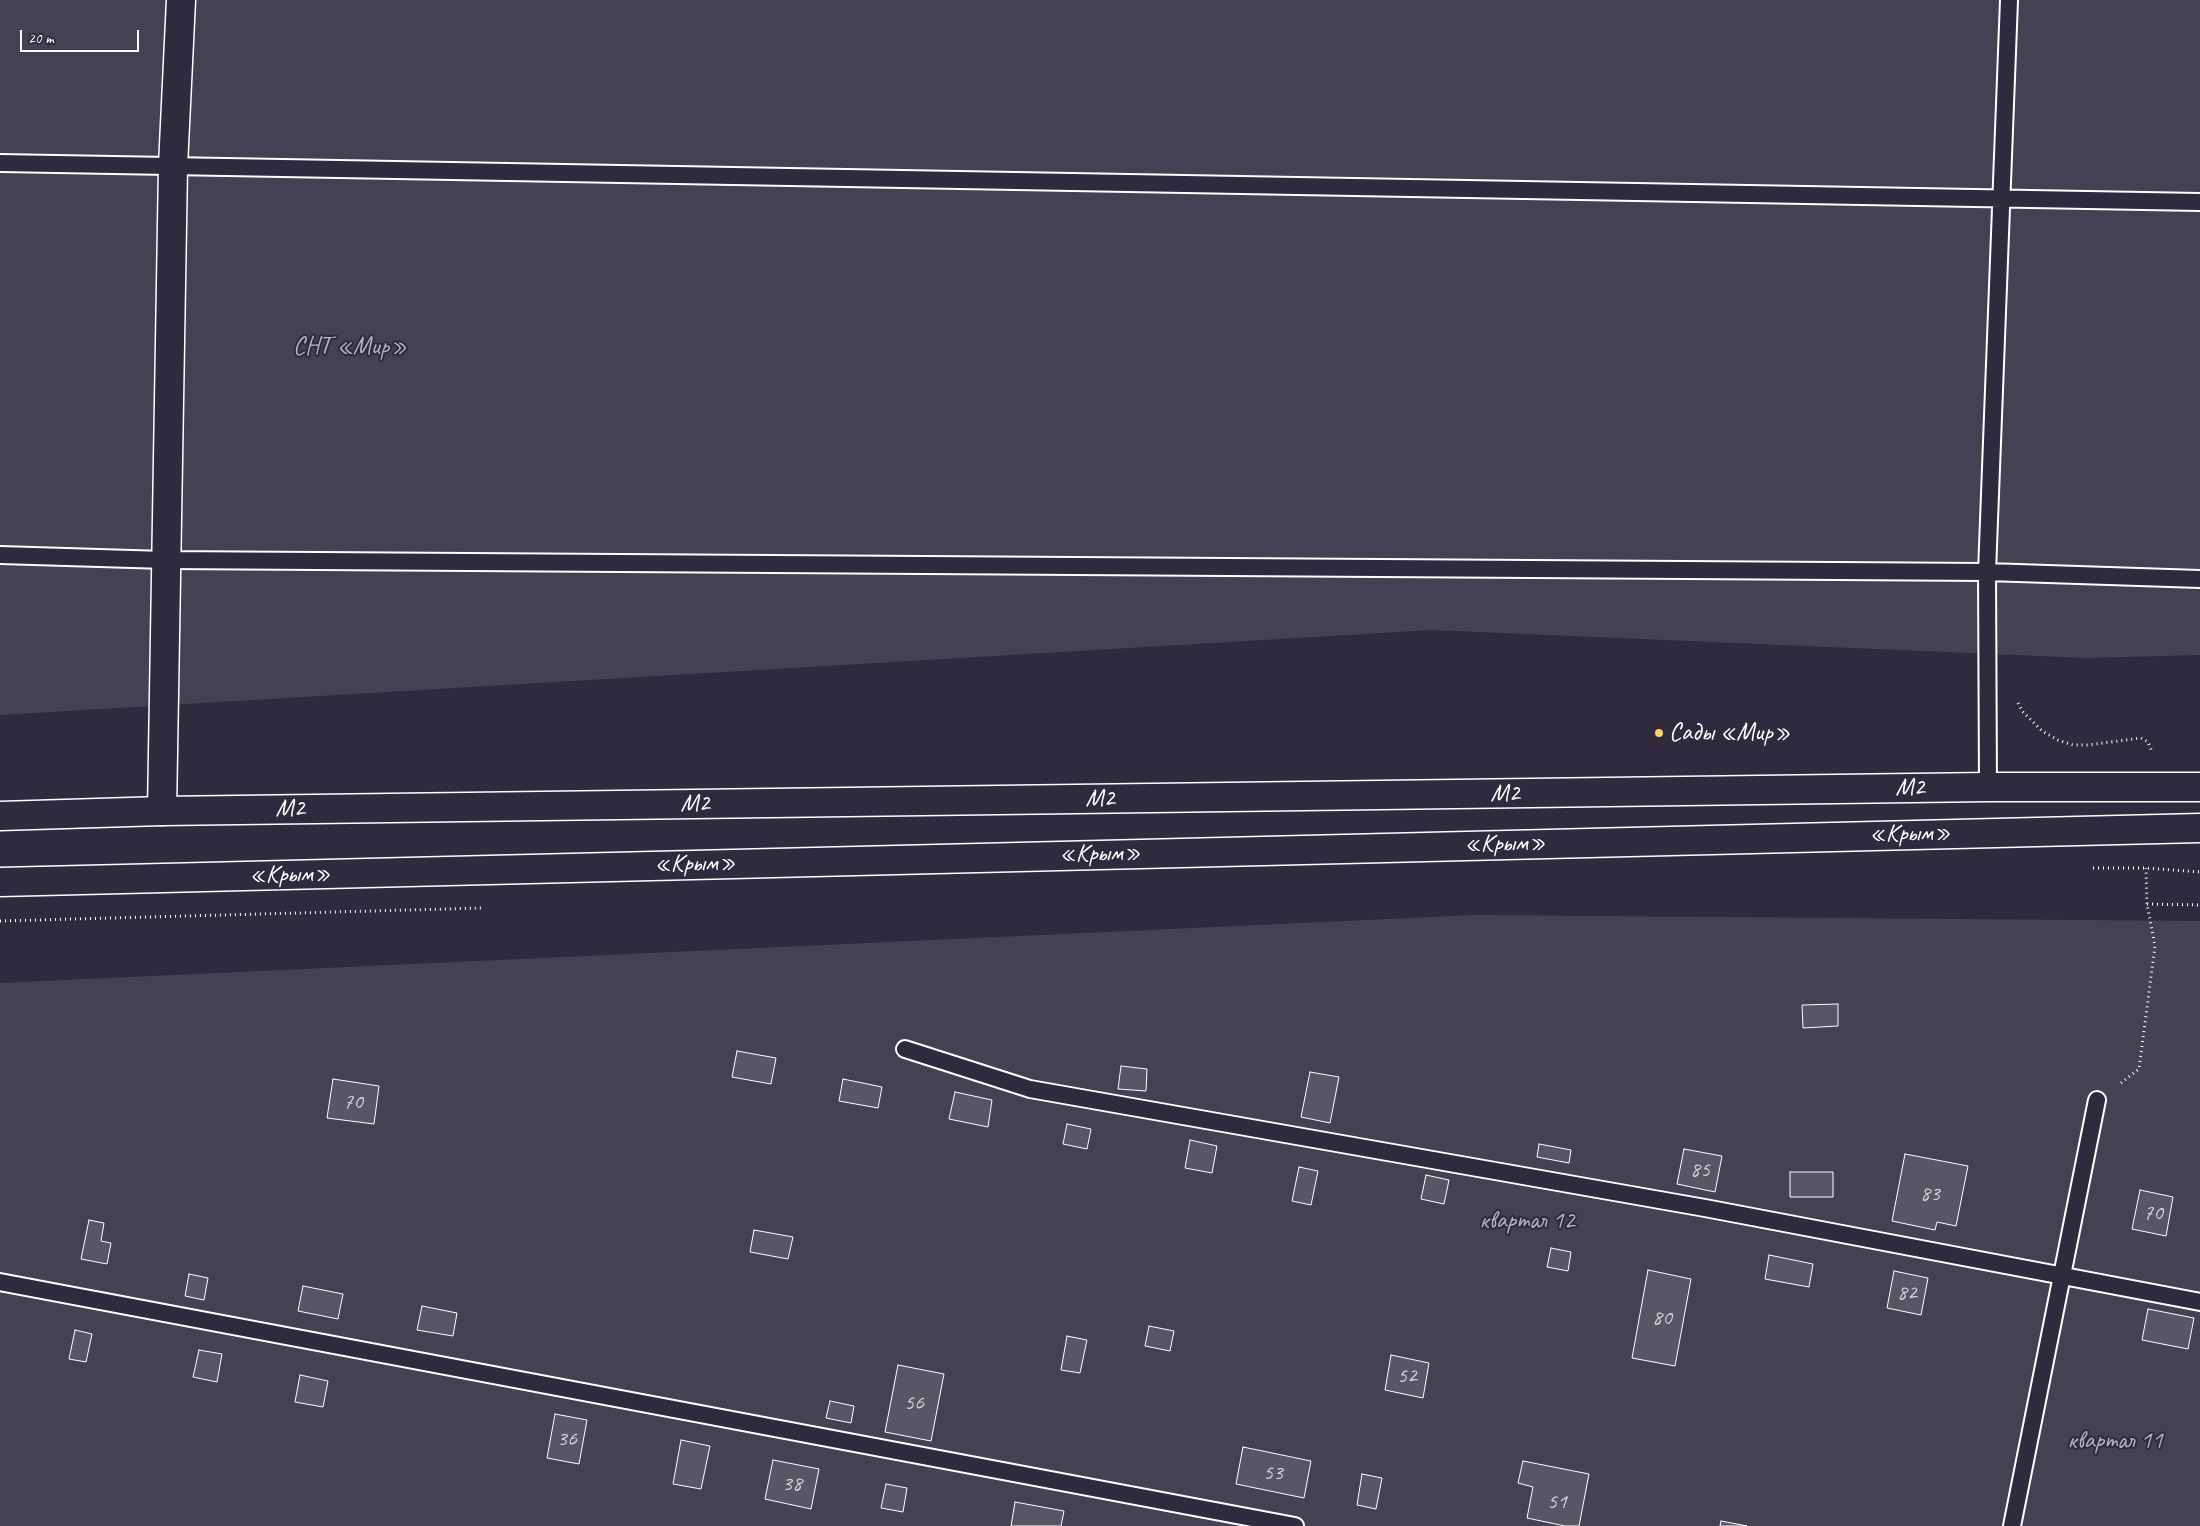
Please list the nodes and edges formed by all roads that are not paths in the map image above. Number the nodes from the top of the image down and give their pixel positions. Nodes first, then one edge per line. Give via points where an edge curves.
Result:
1 (180, 0) edge
2 (2009, 0) edge
3 (0, 163) edge
4 (172, 166) junction
5 (2001, 198) junction
6 (2200, 202) edge
7 (0, 556) edge
8 (164, 560) junction
9 (1987, 572) junction
10 (2200, 579) edge
11 (1988, 787) junction
12 (2200, 787) edge
13 (162, 811) junction
14 (0, 816) edge
15 (2200, 828) edge
16 (0, 882) edge
17 (905, 1049) dead end
18 (2098, 1100) road end
19 (2062, 1276) junction
20 (0, 1282) edge
21 (2200, 1302) edge
22 (1295, 1526) edge
23 (2012, 1526) edge

1 - 4 main road
2 - 5 lane
3 - 4 lane
4 - 5 lane
4 - 8 main road
5 - 6 lane
5 - 9 lane
7 - 8 lane
8 - 9 lane
8 - 13 main road
9 - 10 lane
9 - 11 lane
11 - 12 main road, М2
11 - 13 main road, М2
13 - 14 main road, М2
15 - 16 main road, «Крым»
17 - 19 lane via 1030,1089 1705,1208
18 - 19 lane
19 - 21 lane
19 - 23 lane
20 - 22 lane

